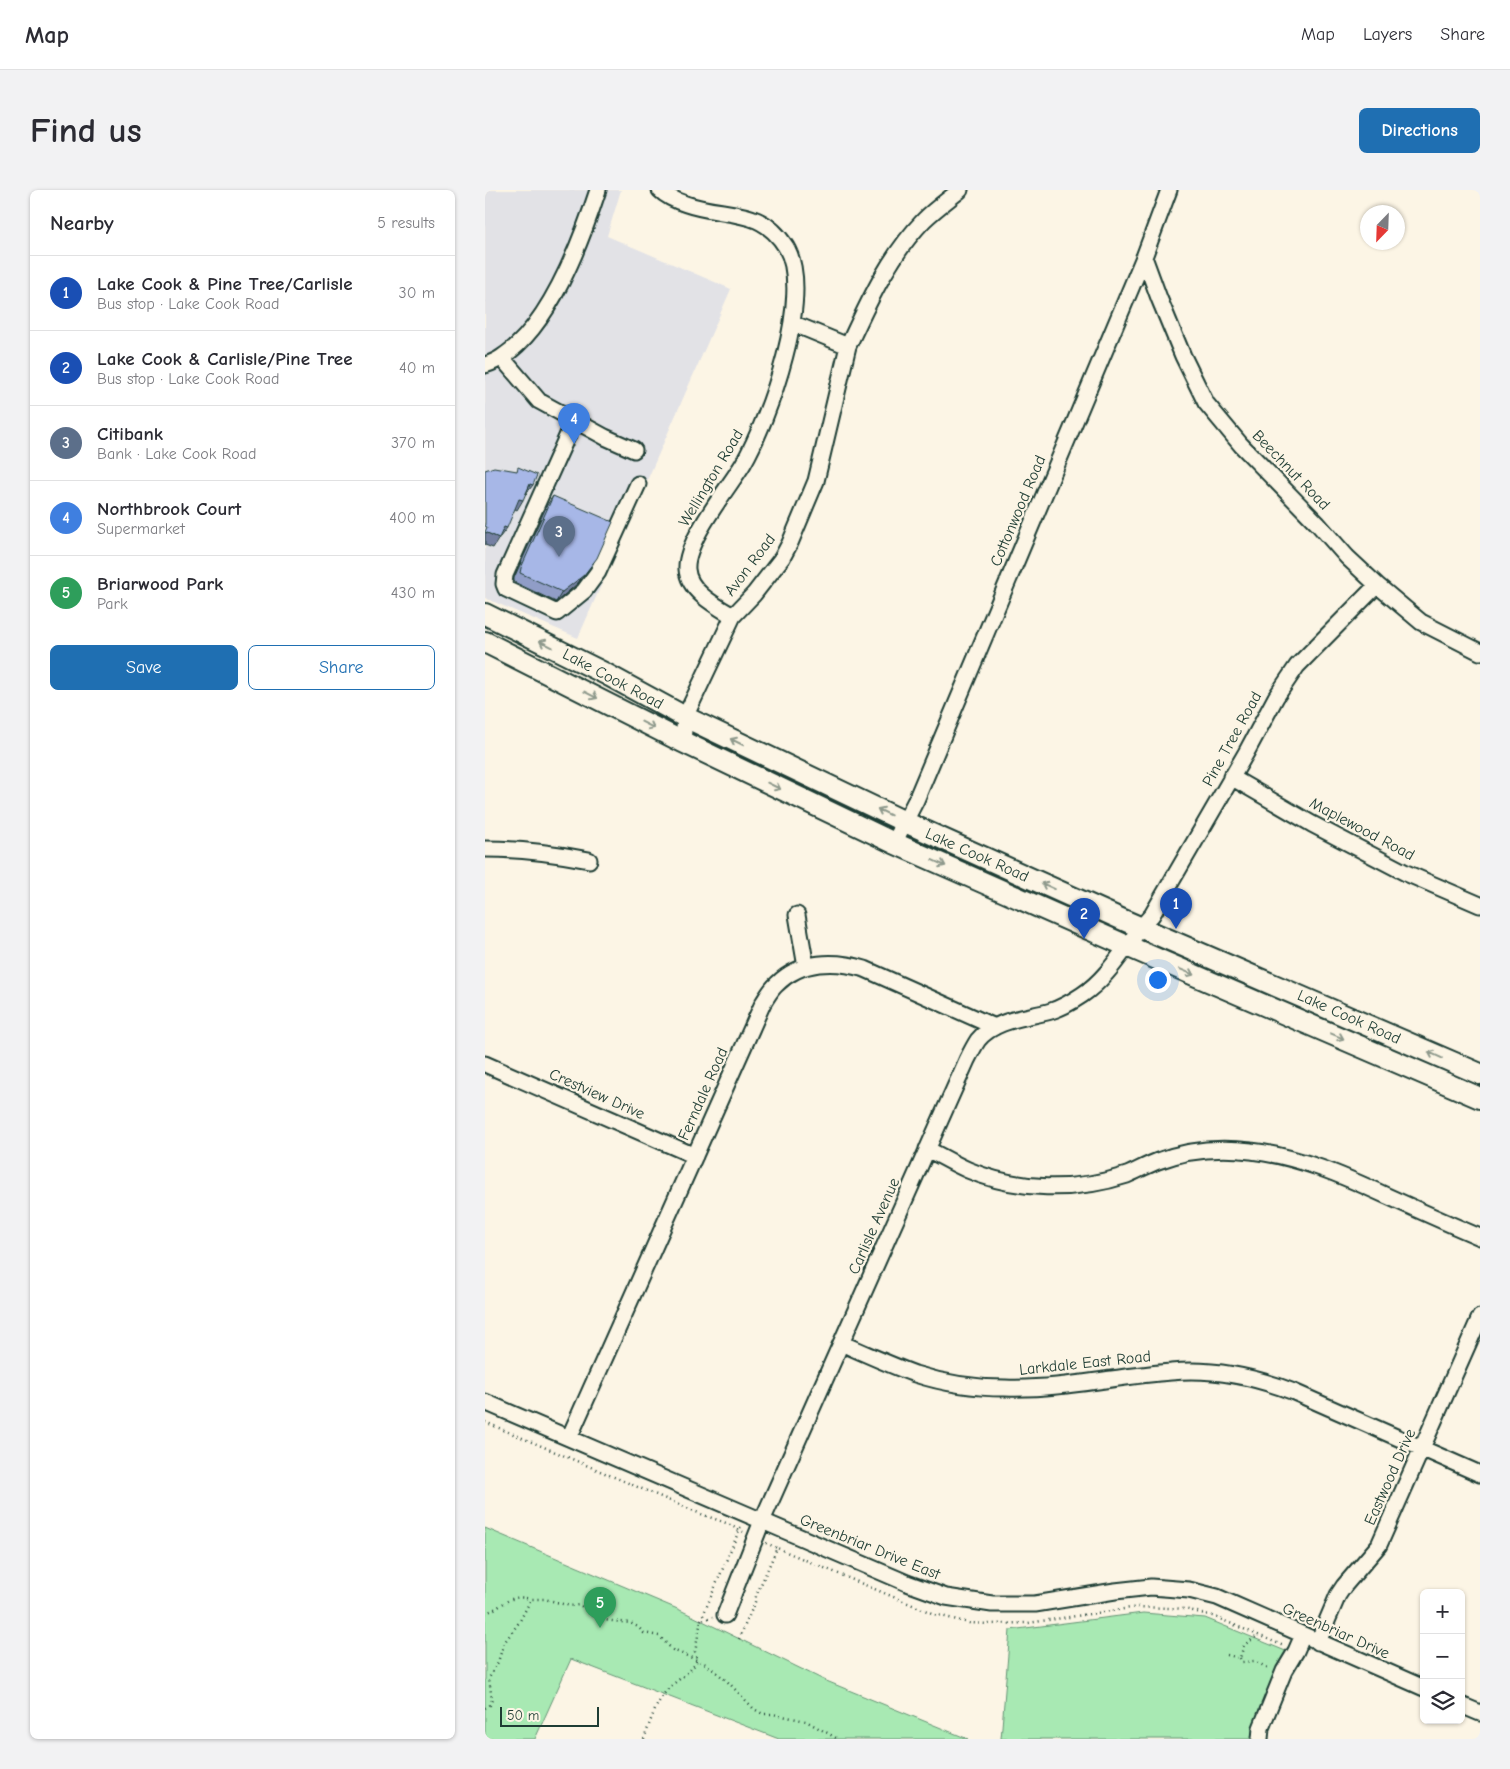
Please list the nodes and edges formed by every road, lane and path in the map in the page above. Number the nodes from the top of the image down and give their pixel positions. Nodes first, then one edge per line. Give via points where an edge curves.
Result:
1 (599, 190) edge
2 (660, 190) edge
3 (960, 190) edge
4 (1169, 190) edge
5 (1144, 257) junction
6 (792, 323) junction
7 (849, 346) junction
8 (502, 358) junction
9 (485, 365) edge
10 (574, 421) junction
11 (634, 450) dead end
12 (638, 484) dead end
13 (1377, 585) junction
14 (485, 614) edge
15 (733, 616) junction
16 (485, 642) edge
17 (1480, 652) edge
18 (685, 717) junction
19 (683, 742) junction
20 (1231, 777) junction
21 (905, 822) junction
22 (894, 843) junction
23 (485, 850) edge
24 (589, 860) dead end
25 (1480, 905) edge
26 (797, 915) dead end
27 (1140, 927) junction
28 (1127, 946) junction
29 (806, 967) junction
30 (995, 1027) junction
31 (485, 1064) edge
32 (1480, 1074) edge
33 (1480, 1098) edge
34 (927, 1149) junction
35 (695, 1156) junction
36 (1480, 1238) edge
37 (1480, 1317) edge
38 (841, 1343) junction
39 (485, 1402) edge
40 (485, 1422) edge
41 (569, 1438) junction
42 (1422, 1448) junction
43 (1480, 1474) edge
44 (762, 1521) junction
45 (531, 1599) junction
46 (485, 1613) edge
47 (725, 1615) joint
48 (1262, 1617) joint
49 (701, 1620) junction
50 (1259, 1635) dead end
51 (1303, 1635) junction
52 (1318, 1642) junction
53 (1227, 1655) dead end
54 (1241, 1658) junction
55 (697, 1660) junction
56 (1284, 1671) junction
57 (1420, 1686) edge
58 (1465, 1706) edge
59 (485, 1708) edge
60 (1480, 1713) edge
61 (644, 1739) edge
62 (838, 1739) edge
63 (1260, 1739) edge

1 - 8 street via 551,303 528,334
2 - 6 street, Wellington Road via 675,200 698,208 757,219 774,231 792,262 795,279
3 - 7 street, Avon Road via 906,241 871,295
4 - 5 street, Cottonwood Road
5 - 13 street, Beechnut Road via 1183,356 1206,403 1347,558
5 - 21 street, Cottonwood Road
6 - 7 street
6 - 15 street, Wellington Road via 782,365 760,429 744,462 694,539 688,555 687,571 703,598
7 - 15 street, Avon Road via 816,480 797,526 782,558
8 - 9 street
8 - 10 street via 539,401
10 - 11 street
10 - 12 street via 505,575 503,584 507,589 557,613 584,591 599,572
13 - 17 street, Beechnut Road via 1421,622
13 - 20 street, Pine Tree Road via 1297,666
18 -> 14 main road, Lake Cook Road
15 - 18 street, Avon Road
16 -> 19 main road, Lake Cook Road
18 - 19 street, Avon Road
21 -> 18 main road, Lake Cook Road
19 -> 22 main road, Lake Cook Road
20 - 25 street, Maplewood Road via 1406,873
20 - 27 street, Pine Tree Road via 1152,915
21 - 22 street, Cottonwood Road
27 -> 21 main road, Lake Cook Road
22 -> 28 main road, Lake Cook Road
23 - 24 street via 550,852
26 - 29 street
27 - 28 street, Carlisle Avenue
32 -> 27 main road, Lake Cook Road
28 - 30 street, Carlisle Avenue via 1106,974 1083,994 1054,1010
28 -> 33 main road, Lake Cook Road
29 - 30 street, Ferndale Road via 833,962 865,969
29 - 35 street, Ferndale Road via 776,984 763,1003
30 - 34 street, Carlisle Avenue via 978,1040
31 - 35 street, Crestview Drive
34 - 36 street via 967,1170 997,1180 1029,1186 1063,1187 1128,1175 1184,1154 1251,1150 1329,1171
34 - 38 street, Carlisle Avenue
35 - 41 street, Ferndale Road
37 - 42 street, Eastwood Drive
38 - 42 street, Larkdale East Road via 916,1374 1004,1388 1044,1387 1173,1371 1238,1375 1264,1381
38 - 44 street, Carlisle Avenue
39 - 41 street, Greenbriar Drive East
40 - 49 path via 739,1530
41 - 44 street, Greenbriar Drive East
42 - 43 street, Larkdale East Road
42 - 52 street, Eastwood Drive via 1379,1545 1337,1595
44 - 47 street, Carlisle Avenue
44 - 48 street, Greenbriar Drive East via 946,1597 992,1604 1035,1604 1115,1591 1151,1588 1189,1590
45 - 46 path via 520,1596
45 - 55 path via 580,1605 603,1620 630,1623 644,1633 659,1636 673,1650
45 - 59 path via 521,1621 504,1643 489,1678 492,1700
47 - 49 path
48 - 51 street, Greenbriar Drive
49 - 55 path via 695,1652
50 - 54 path via 1244,1645
51 - 52 street, Greenbriar Drive
51 - 56 street
52 - 57 street, Greenbriar Drive
53 - 54 path
54 - 56 path via 1242,1662 1261,1663 1275,1673
55 - 61 path via 693,1668 667,1689
55 - 62 path via 720,1675 763,1714 806,1721
56 - 63 street via 1261,1728
58 - 60 street

